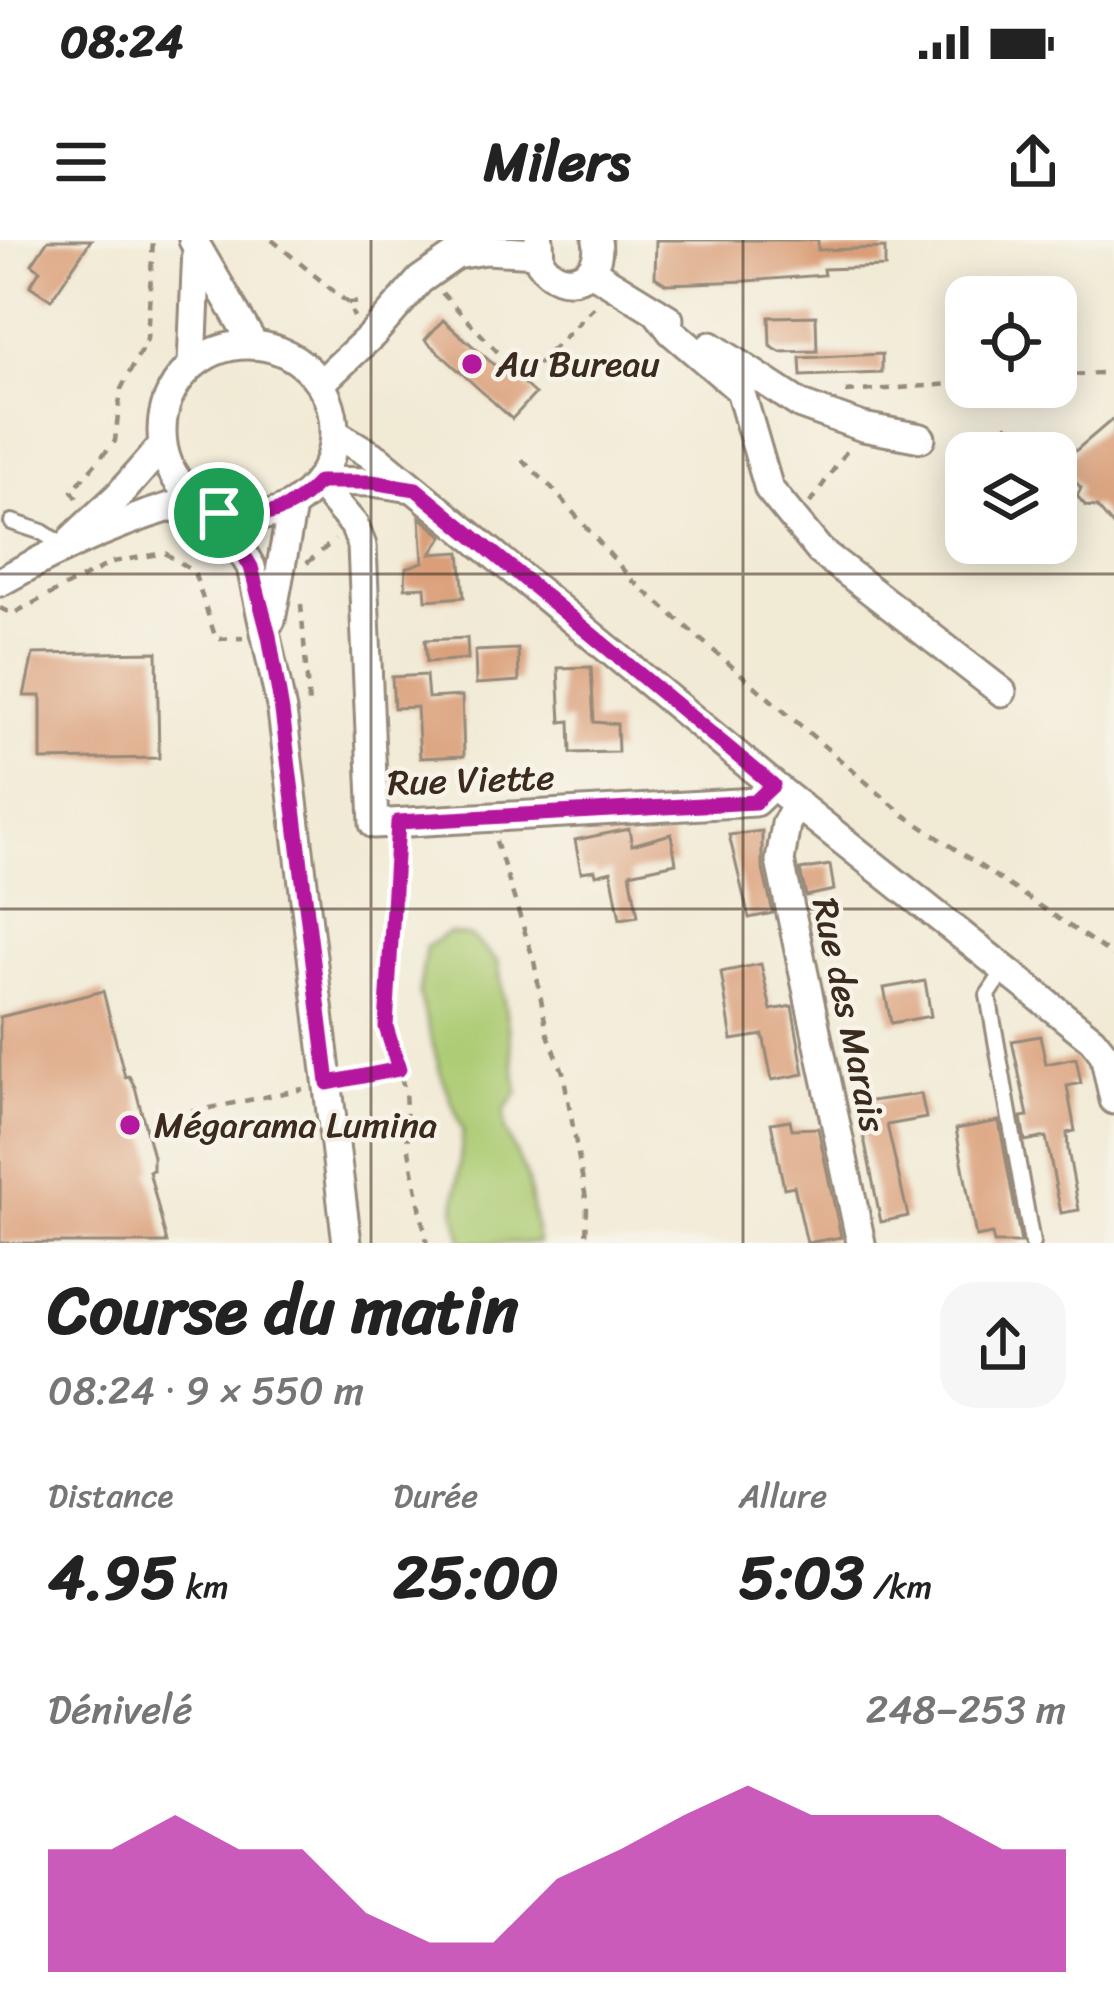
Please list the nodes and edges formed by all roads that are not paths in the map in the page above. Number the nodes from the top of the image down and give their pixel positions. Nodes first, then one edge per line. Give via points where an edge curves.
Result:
1 (597, 240) edge
2 (195, 244) edge
3 (538, 246) edge
4 (459, 248) edge
5 (602, 277) junction
6 (656, 310) junction
7 (254, 345) junction
8 (192, 364) junction
9 (321, 383) junction
10 (335, 433) junction
11 (921, 438) dead end
12 (162, 446) junction
13 (319, 482) junction
14 (416, 489) junction
15 (292, 506) junction
16 (207, 507) junction
17 (12, 522) dead end
18 (96, 526) junction
19 (64, 546) junction
20 (0, 582) edge
21 (269, 636) junction
22 (1002, 692) dead end
23 (773, 785) junction
24 (796, 804) junction
25 (1004, 971) junction
26 (1113, 1083) edge
27 (346, 1243) edge
28 (861, 1243) edge
29 (1032, 1243) edge

1 - 5 street
2 - 7 street
2 - 8 street
3 - 4 street
3 - 5 street via 545,271 563,280
4 - 9 street
5 - 6 street
6 - 11 street via 801,405
6 - 22 street via 740,390 769,489 820,550
7 - 8 street via 217,350
7 - 9 street via 301,362
8 - 12 street via 166,401
9 - 10 street
10 - 13 street
10 - 14 street
12 - 16 street via 169,467
12 - 18 street
13 - 14 street
13 - 15 street
13 - 23 street, Rue Viette via 362,546 374,824 755,802
14 - 23 street
15 - 16 street via 256,517
15 - 21 street
16 - 18 street
16 - 21 street via 251,567
17 - 19 lane
18 - 19 street
19 - 20 street
21 - 27 street
23 - 24 street
24 - 25 street
24 - 28 street, Rue des Marais via 780,861
25 - 26 street via 1092,1039
25 - 29 lane via 988,995

